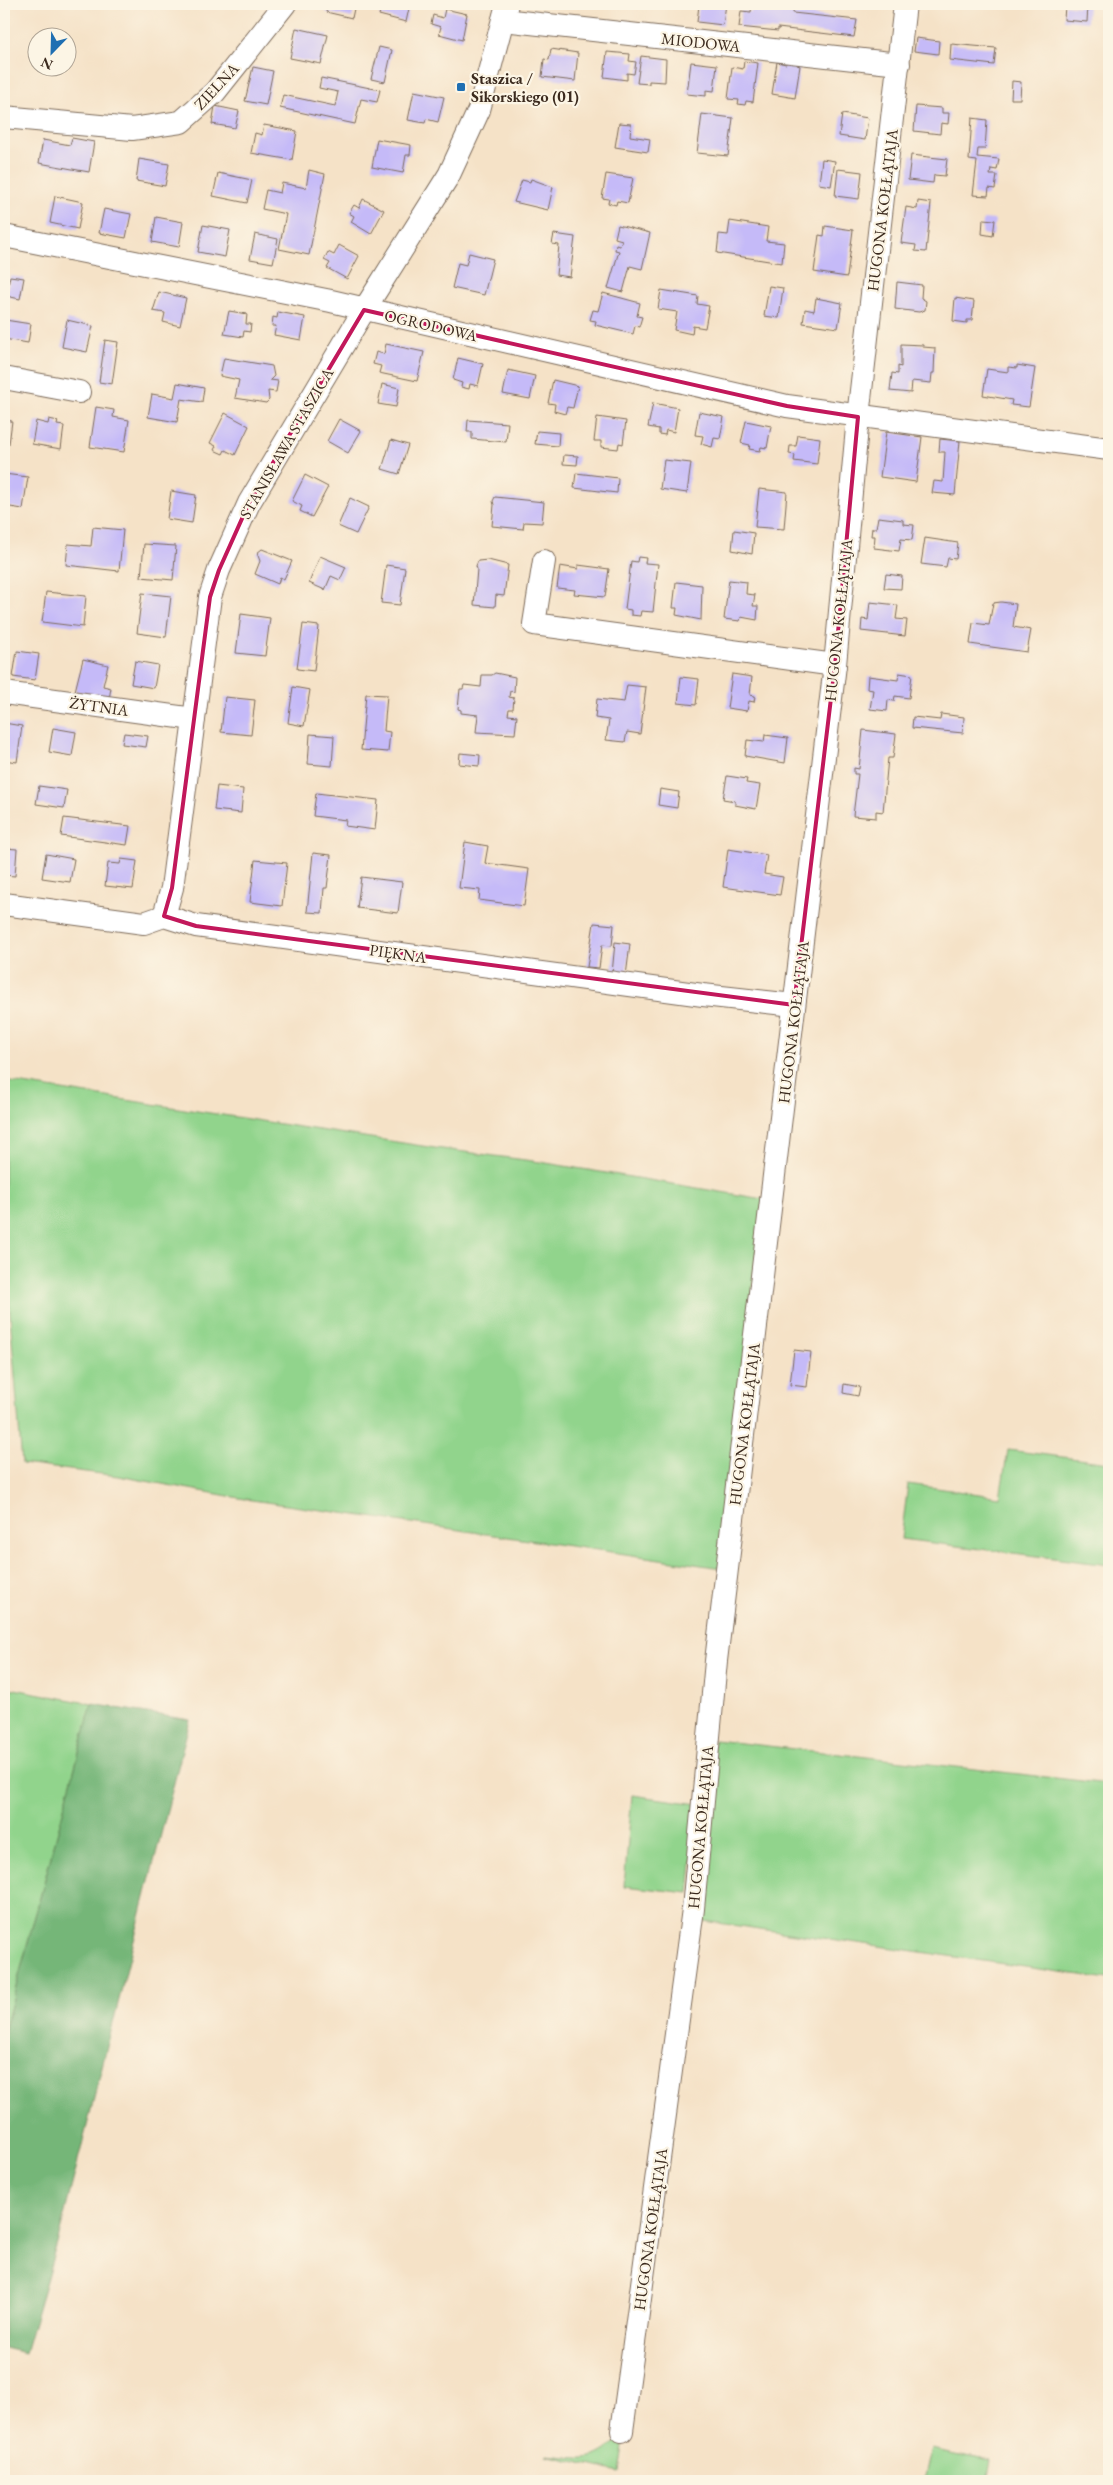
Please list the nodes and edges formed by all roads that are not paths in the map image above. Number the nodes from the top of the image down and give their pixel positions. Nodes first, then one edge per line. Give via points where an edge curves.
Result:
1 (285, 4) edge
2 (905, 4) edge
3 (505, 12) edge
4 (900, 64) junction
5 (4, 117) edge
6 (4, 236) edge
7 (364, 310) junction
8 (4, 378) edge
9 (79, 392) dead end
10 (858, 417) junction
11 (1109, 449) edge
12 (544, 561) dead end
13 (835, 665) junction
14 (4, 693) edge
15 (194, 719) junction
16 (4, 904) edge
17 (164, 916) junction
18 (794, 1005) junction
19 (622, 2431) dead end

1 - 5 street, ZIELNA via 215,92 181,122 132,129
2 - 4 street, HUGONA KOŁŁĄTAJA
3 - 4 street, MIODOWA
3 - 7 street, STANISŁAWA STASZICA via 479,110 448,175
4 - 10 street, HUGONA KOŁŁĄTAJA
6 - 7 street, OGRODOWA
7 - 10 street, OGRODOWA via 787,406
7 - 15 street, STANISŁAWA STASZICA via 249,504 219,570 210,598
8 - 9 street
10 - 11 street
10 - 13 street, HUGONA KOŁŁĄTAJA
12 - 13 street via 534,624
13 - 18 street, HUGONA KOŁŁĄTAJA
14 - 15 street, ŻYTNIA
15 - 17 street, STANISŁAWA STASZICA via 172,888
16 - 17 street via 144,923
17 - 18 street, PIĘKNA via 206,928
18 - 19 street, HUGONA KOŁŁĄTAJA via 716,1661 693,1910

